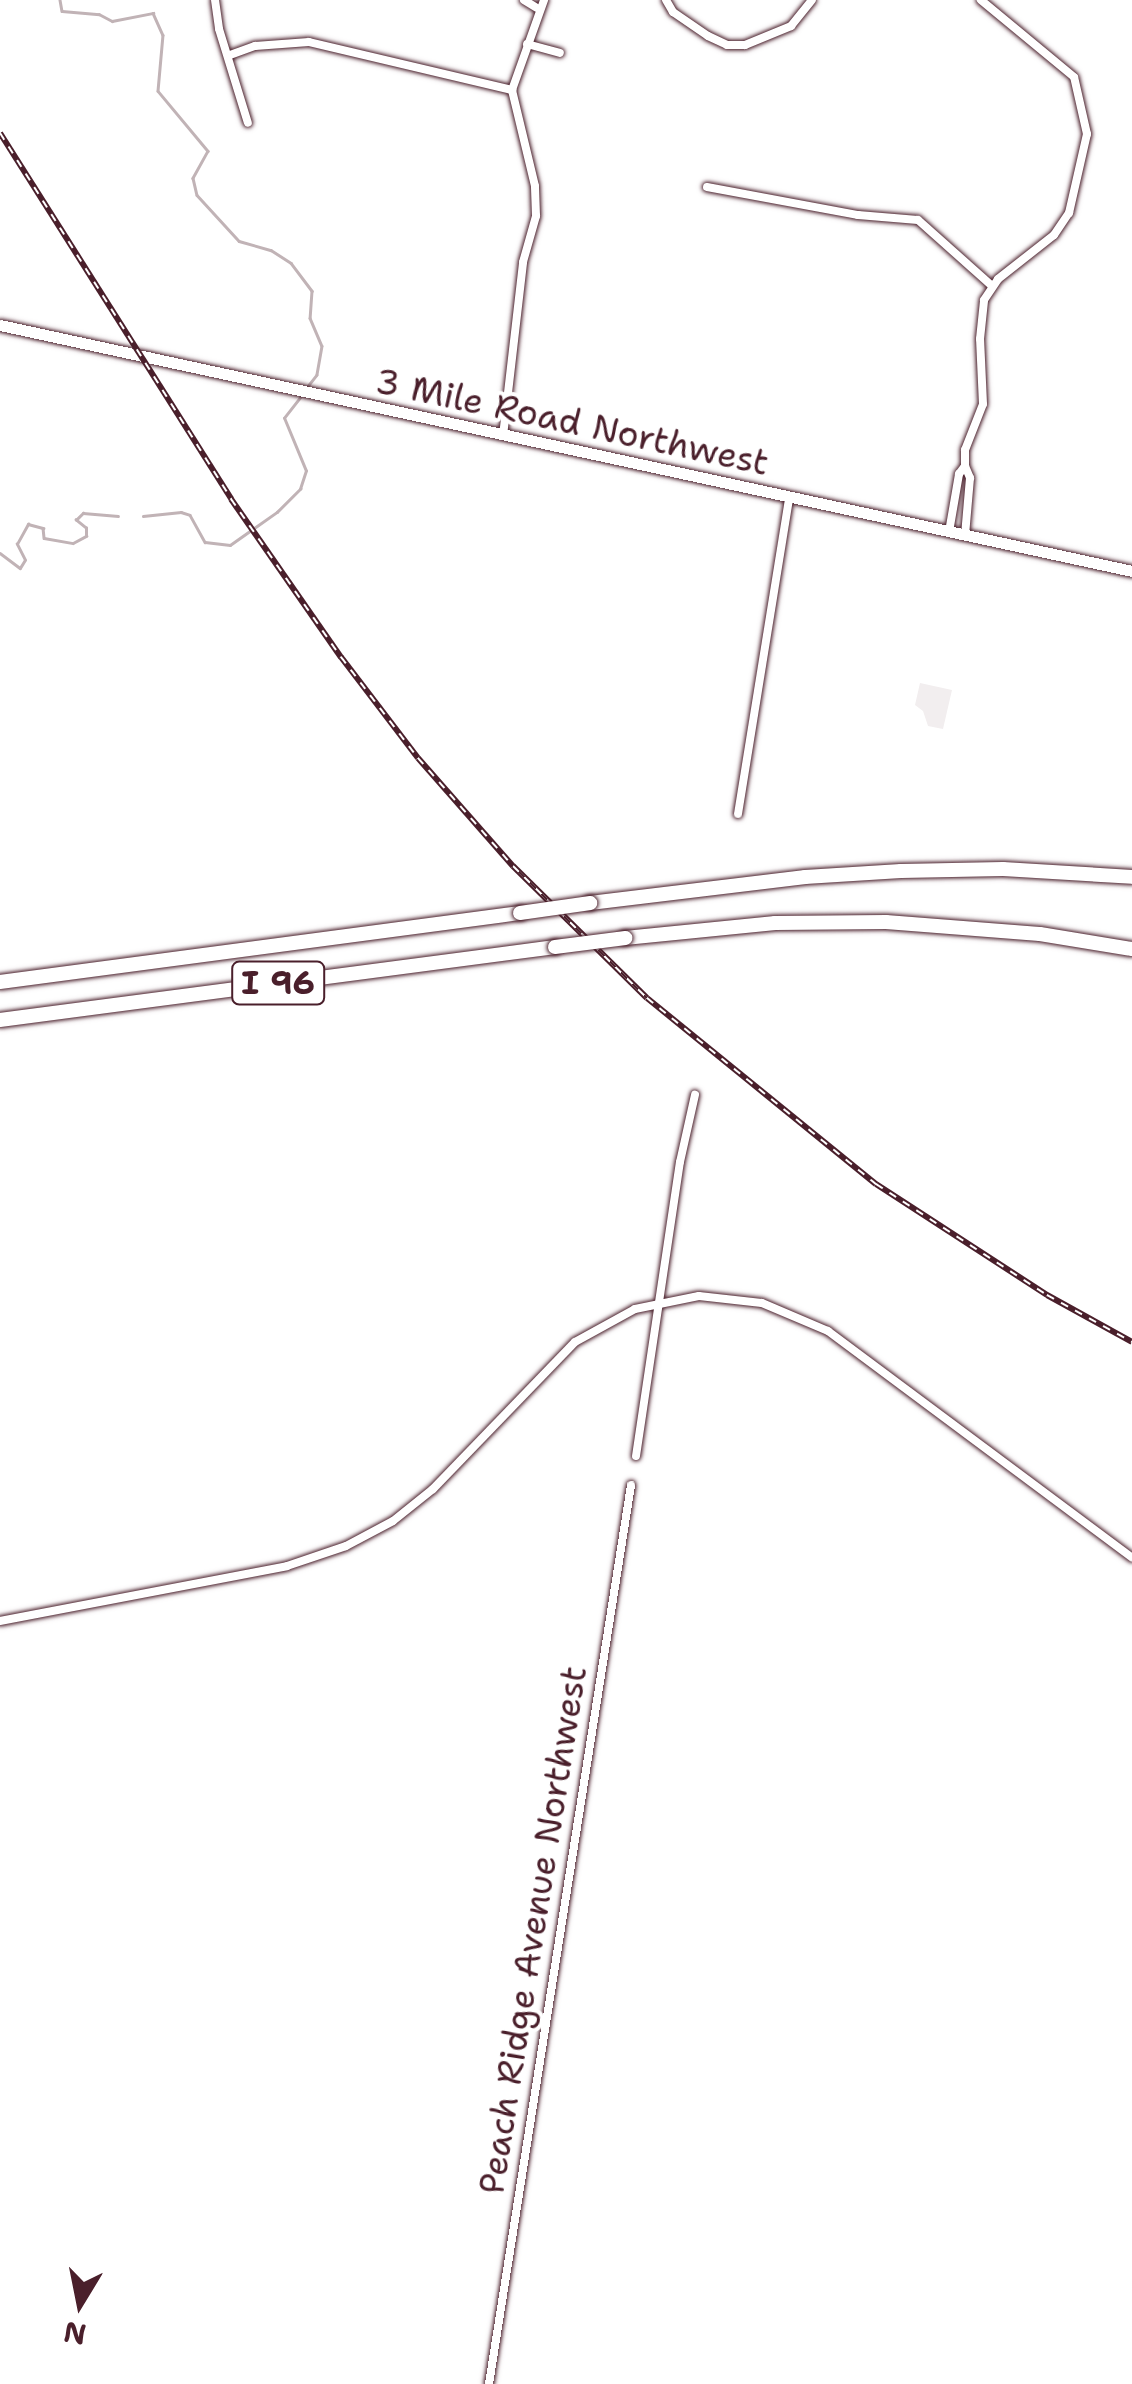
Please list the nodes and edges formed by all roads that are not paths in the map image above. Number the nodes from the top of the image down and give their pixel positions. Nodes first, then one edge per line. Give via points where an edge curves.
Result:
1 (215, 0) edge
2 (524, 0) edge
3 (544, 0) edge
4 (666, 0) edge
5 (812, 0) edge
6 (981, 0) edge
7 (538, 8) junction
8 (527, 44) junction
9 (560, 52) dead end
10 (230, 55) junction
11 (512, 90) junction
12 (248, 123) dead end
13 (706, 187) dead end
14 (992, 286) junction
15 (0, 325) edge
16 (503, 436) junction
17 (965, 466) junction
18 (789, 498) junction
19 (949, 532) junction
20 (965, 536) junction
21 (1132, 571) edge
22 (738, 814) dead end
23 (1132, 876) edge
24 (1132, 950) edge
25 (0, 982) edge
26 (0, 1020) edge
27 (695, 1095) dead end
28 (661, 1302) junction
29 (636, 1456) dead end
30 (632, 1484) dead end
31 (1132, 1558) edge
32 (0, 1621) edge
33 (489, 2384) edge

1 - 10 street
2 - 7 street
3 - 7 street
4 - 5 street via 708,36 745,45 792,26
6 - 14 street via 1074,77 1086,134 1069,213 1054,235
7 - 8 street
8 - 9 street
8 - 11 street
10 - 11 street via 310,42
10 - 12 street
11 - 16 street via 536,186 536,216 524,262
13 - 14 street via 918,220
14 - 17 street via 980,323 983,404
15 - 16 main road, 3 Mile Road Northwest
16 - 18 main road, 3 Mile Road Northwest
17 - 19 street
17 - 20 street
18 - 19 main road, 3 Mile Road Northwest
18 - 22 street
19 - 20 main road, 3 Mile Road Northwest
20 - 21 main road, 3 Mile Road Northwest
23 - 25 highway, I 96, bridge via 1002,868 805,877
24 - 26 highway, I 96, bridge via 1040,934 886,922 738,925
27 - 28 street
28 - 29 street
28 - 31 street via 700,1296 746,1300 818,1325
28 - 32 street via 575,1342 433,1489 358,1540 287,1566
30 - 33 street, Peach Ridge Avenue Northwest

